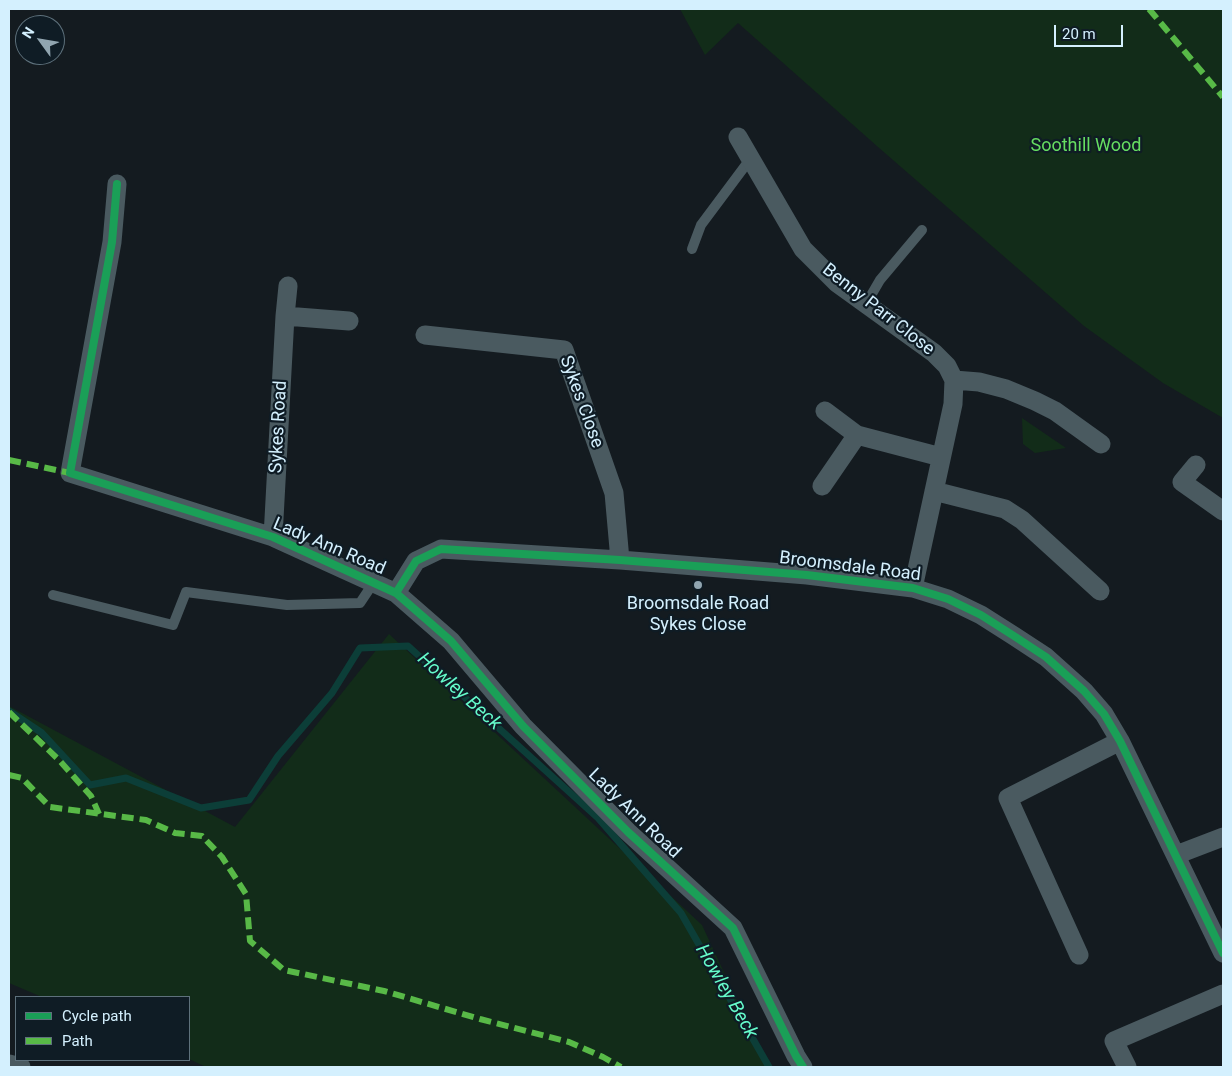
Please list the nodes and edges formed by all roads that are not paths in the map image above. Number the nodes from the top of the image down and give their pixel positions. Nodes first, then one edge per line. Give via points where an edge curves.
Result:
1 (738, 137) dead end
2 (750, 158) junction
3 (117, 184) dead end
4 (922, 230) dead end
5 (692, 249) dead end
6 (288, 286) dead end
7 (866, 304) junction
8 (285, 316) junction
9 (349, 321) dead end
10 (425, 335) dead end
11 (954, 380) junction
12 (825, 411) dead end
13 (857, 435) junction
14 (1101, 444) dead end
15 (941, 457) junction
16 (1196, 465) dead end
17 (822, 486) dead end
18 (934, 491) junction
19 (1223, 511) edge
20 (273, 538) junction
21 (620, 560) junction
22 (374, 582) junction
23 (913, 588) junction
24 (1100, 591) dead end
25 (396, 592) junction
26 (53, 595) dead end
27 (1120, 741) junction
28 (1223, 837) edge
29 (1176, 855) junction
30 (1223, 953) edge
31 (1079, 954) dead end
32 (1223, 994) edge
33 (9, 1064) edge
34 (21, 1067) edge
35 (803, 1067) edge
36 (1127, 1067) edge

1 - 2 street, Benny Parr Close
2 - 5 lane via 701,225
2 - 7 street, Benny Parr Close via 803,248 837,283
3 - 20 street, Lady Ann Road via 112,242 70,473
4 - 7 lane via 880,280
6 - 8 street, Sykes Road
7 - 11 street, Benny Parr Close via 934,353 948,366
8 - 9 street
8 - 20 street, Sykes Road
10 - 21 street, Sykes Close via 564,350 614,493
11 - 14 street via 979,382 1035,400
11 - 15 street via 953,404
12 - 13 street
13 - 15 street
13 - 17 street
15 - 18 street
16 - 19 street via 1182,482
18 - 23 street
18 - 24 street via 1005,509 1022,520
20 - 22 street, Lady Ann Road
21 - 23 street, Broomsdale Road via 807,575
21 - 25 street, Broomsdale Road via 441,548 416,561
22 - 25 street, Lady Ann Road
22 - 26 lane via 360,603 287,605 186,592 173,625
23 - 27 street, Broomsdale Road via 948,599 982,615 1046,657 1084,691 1104,714
25 - 35 street, Lady Ann Road via 451,641 524,726 628,832 733,928
27 - 29 street, Broomsdale Road
27 - 31 street via 1008,798
28 - 29 street
29 - 30 street, Broomsdale Road
32 - 36 street via 1114,1041
33 - 34 street

